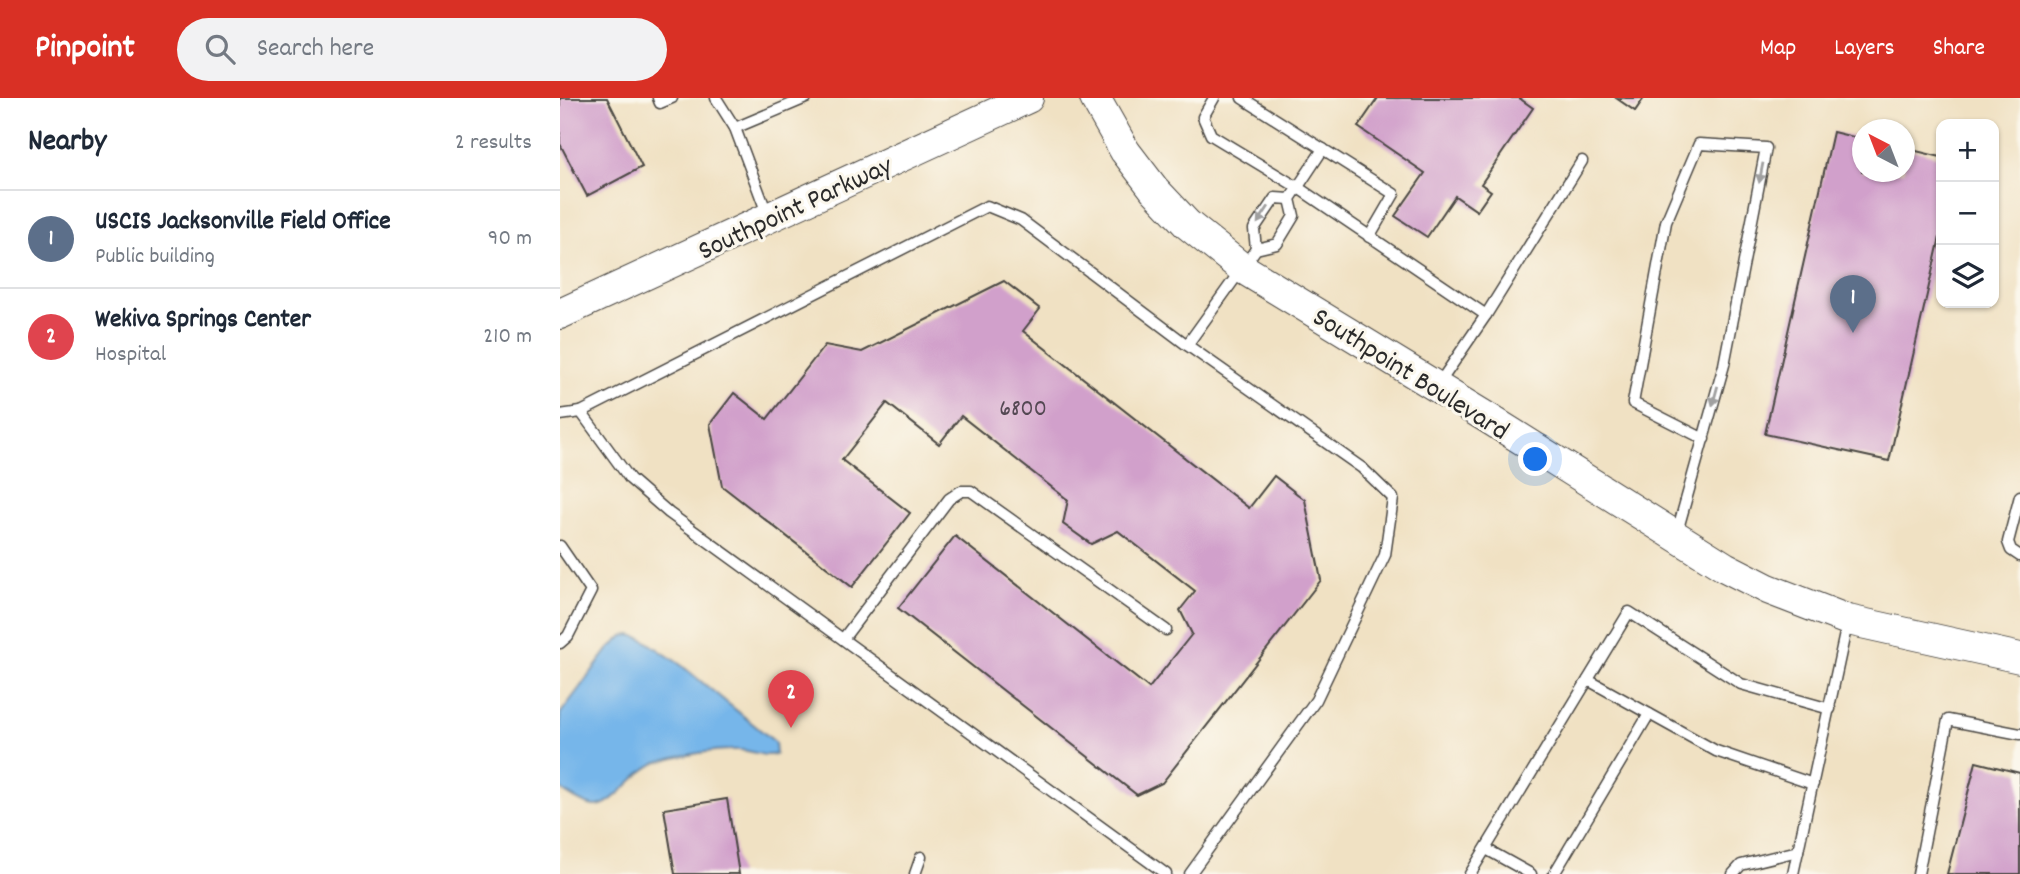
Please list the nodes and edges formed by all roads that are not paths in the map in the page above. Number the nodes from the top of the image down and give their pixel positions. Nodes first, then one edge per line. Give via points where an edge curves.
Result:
1 (658, 98) edge
2 (672, 98) edge
3 (716, 98) edge
4 (806, 98) edge
5 (1028, 98) edge
6 (1095, 98) edge
7 (1214, 98) edge
8 (1242, 98) edge
9 (735, 128) junction
10 (1323, 149) junction
11 (1582, 161) dead end
12 (1297, 187) junction
13 (1290, 199) junction
14 (769, 218) junction
15 (1369, 237) junction
16 (1249, 258) junction
17 (560, 314) edge
18 (1486, 315) junction
19 (1187, 345) junction
20 (1437, 387) junction
21 (581, 412) junction
22 (560, 415) edge
23 (1704, 439) junction
24 (2020, 496) edge
25 (1676, 537) junction
26 (560, 545) edge
27 (2020, 556) edge
28 (1848, 620) junction
29 (1166, 630) dead end
30 (843, 639) junction
31 (560, 643) edge
32 (2020, 658) edge
33 (1588, 680) junction
34 (1830, 709) junction
35 (1649, 714) junction
36 (2020, 734) edge
37 (1814, 783) junction
38 (1486, 849) junction
39 (1798, 851) junction
40 (921, 857) dead end
41 (915, 874) edge
42 (1166, 874) edge
43 (1190, 874) edge
44 (1471, 874) edge
45 (1531, 874) edge
46 (1554, 874) edge
47 (1733, 874) edge
48 (1793, 874) edge
49 (1918, 874) edge

1 - 2 lane via 660,103
3 - 9 lane
4 - 9 lane
5 - 14 street, Southpoint Parkway
6 - 16 street, Southpoint Boulevard via 1118,141 1187,224
7 - 12 lane via 1203,117 1211,135
8 - 10 lane
9 - 14 lane
10 - 12 lane
10 - 15 lane via 1394,194
11 - 18 lane
12 - 13 lane
12 - 15 lane
13 - 16 lane via 1294,216 1277,244
13 -> 16 lane via 1275,198 1254,229
14 - 17 street, Southpoint Parkway
15 - 18 lane
16 - 19 lane
16 - 20 street, Southpoint Boulevard
18 - 20 lane
19 - 21 lane via 1021,220 988,206
19 - 43 lane via 1362,468 1394,498 1385,555 1316,700
20 - 25 street, Southpoint Boulevard
21 - 22 lane
21 - 30 lane via 630,479 669,513
23 -> 23 lane via 1633,403 1666,222 1699,144 1766,148 1724,365
23 - 25 lane
24 - 27 lane via 2008,542
25 - 28 street, Southpoint Boulevard via 1768,589
26 - 31 lane via 591,591
28 - 32 street, Southpoint Boulevard
28 - 34 lane
29 - 30 lane via 971,491 961,491 949,499
30 - 42 lane
33 - 34 lane via 1629,612 1741,684
33 - 35 lane
33 - 38 lane
34 - 37 lane
35 - 37 lane via 1716,751
35 - 46 lane
36 - 49 lane via 1948,720
37 - 39 lane
38 - 44 lane
38 - 45 lane
39 - 47 lane via 1741,865
39 - 48 lane
40 - 41 lane

